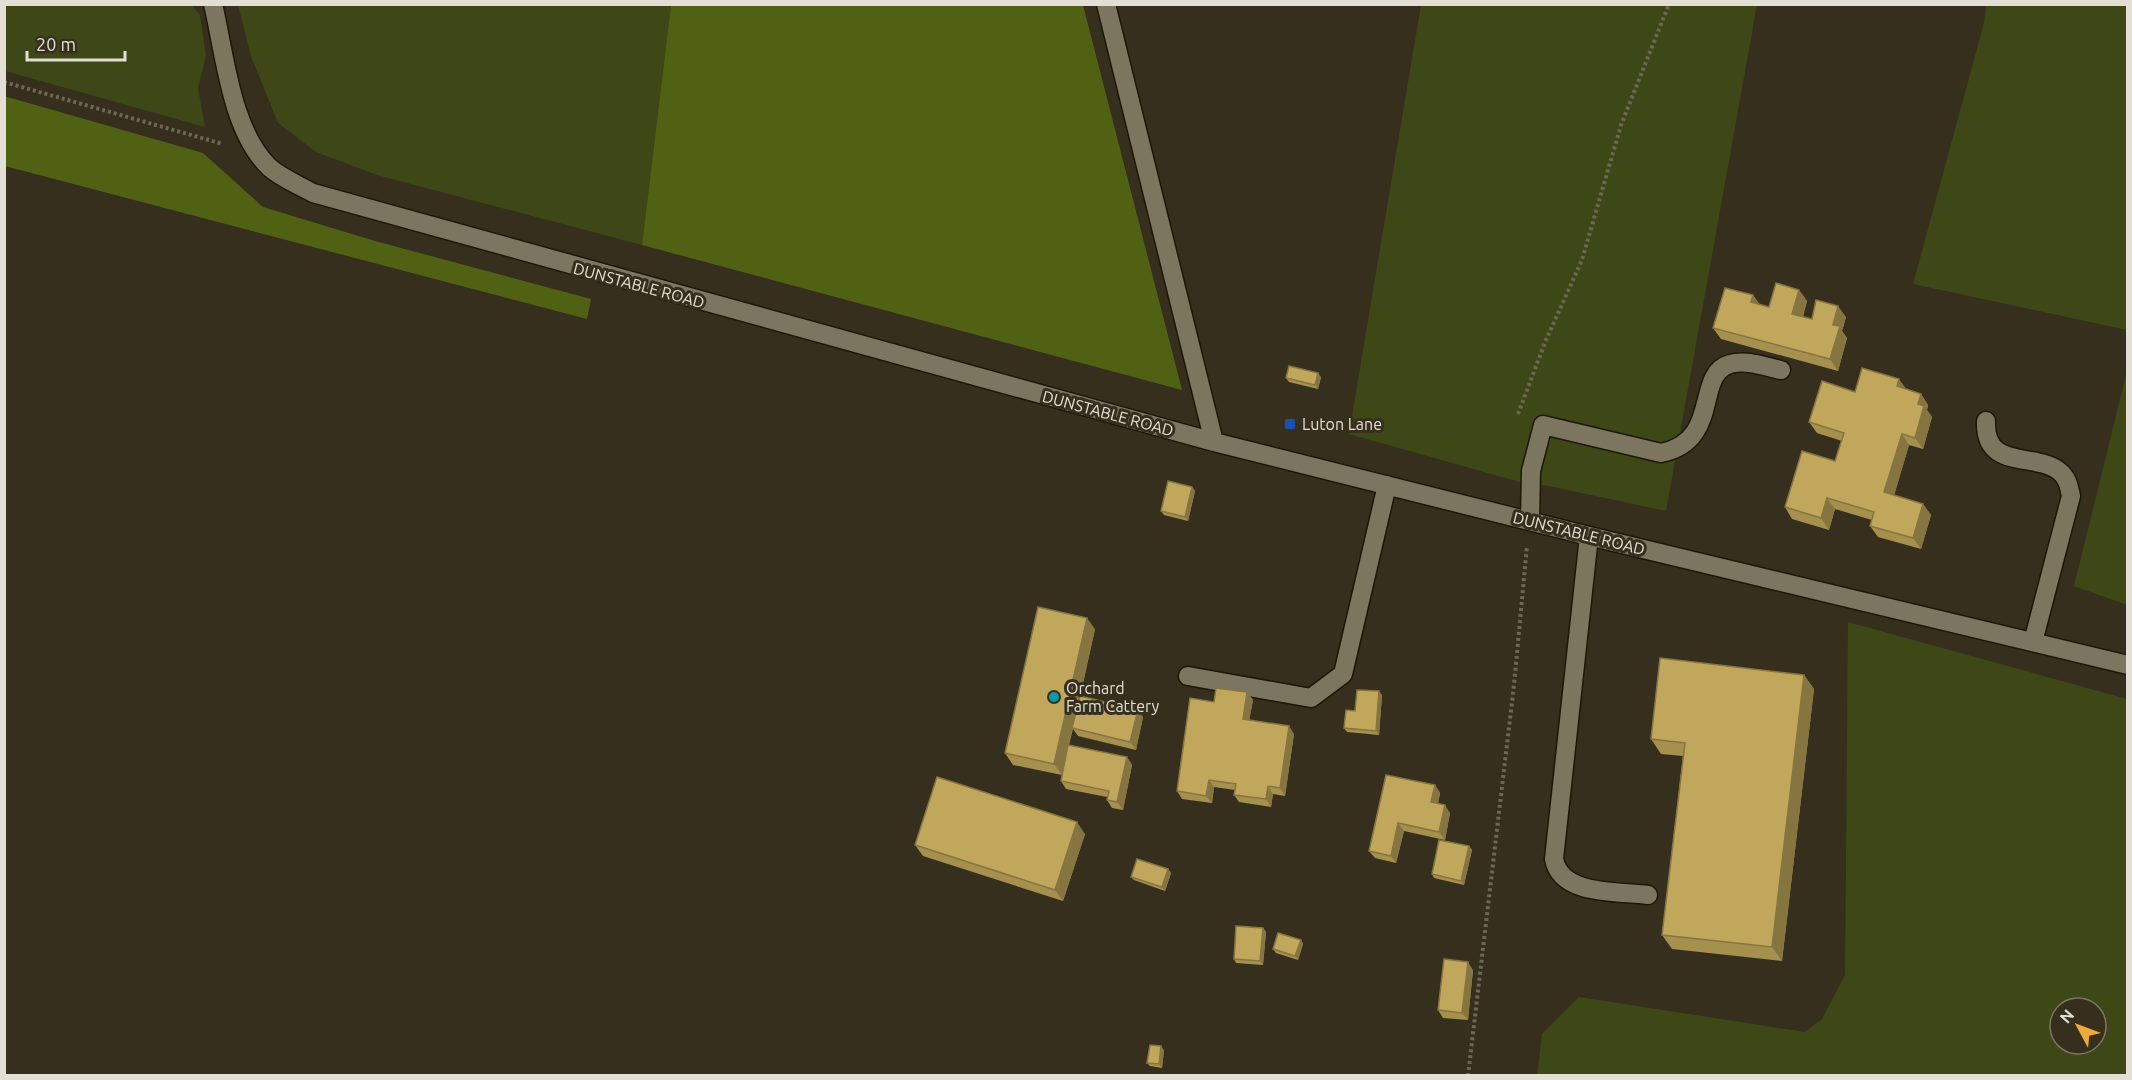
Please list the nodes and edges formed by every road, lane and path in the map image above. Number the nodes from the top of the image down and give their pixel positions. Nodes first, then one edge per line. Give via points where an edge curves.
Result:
1 (213, 4) edge
2 (1106, 4) edge
3 (1669, 4) edge
4 (4, 82) edge
5 (249, 143) junction
6 (1781, 370) edge
7 (1516, 421) dead end
8 (1986, 421) dead end
9 (1214, 442) junction
10 (1387, 485) junction
11 (1530, 521) junction
12 (1589, 536) junction
13 (2033, 642) junction
14 (2127, 665) edge
15 (1188, 676) dead end
16 (1648, 895) dead end
17 (1468, 1076) edge

1 - 5 street, DUNSTABLE ROAD
2 - 9 street
3 - 7 path via 1621,125 1582,260
4 - 5 path via 220,144
5 - 9 street, DUNSTABLE ROAD via 271,169 313,193
6 - 11 street via 1742,362 1719,370 1712,381 1704,419 1690,441 1673,451 1661,453 1543,425 1531,471
8 - 13 street via 1985,436 1995,449 2058,470 2068,481 2071,496
9 - 10 street, DUNSTABLE ROAD
10 - 11 street, DUNSTABLE ROAD
10 - 15 street via 1343,674 1311,698
11 - 12 street, DUNSTABLE ROAD
11 - 17 path
12 - 13 street, DUNSTABLE ROAD
12 - 16 street via 1554,859 1563,879 1577,886
13 - 14 street, DUNSTABLE ROAD

